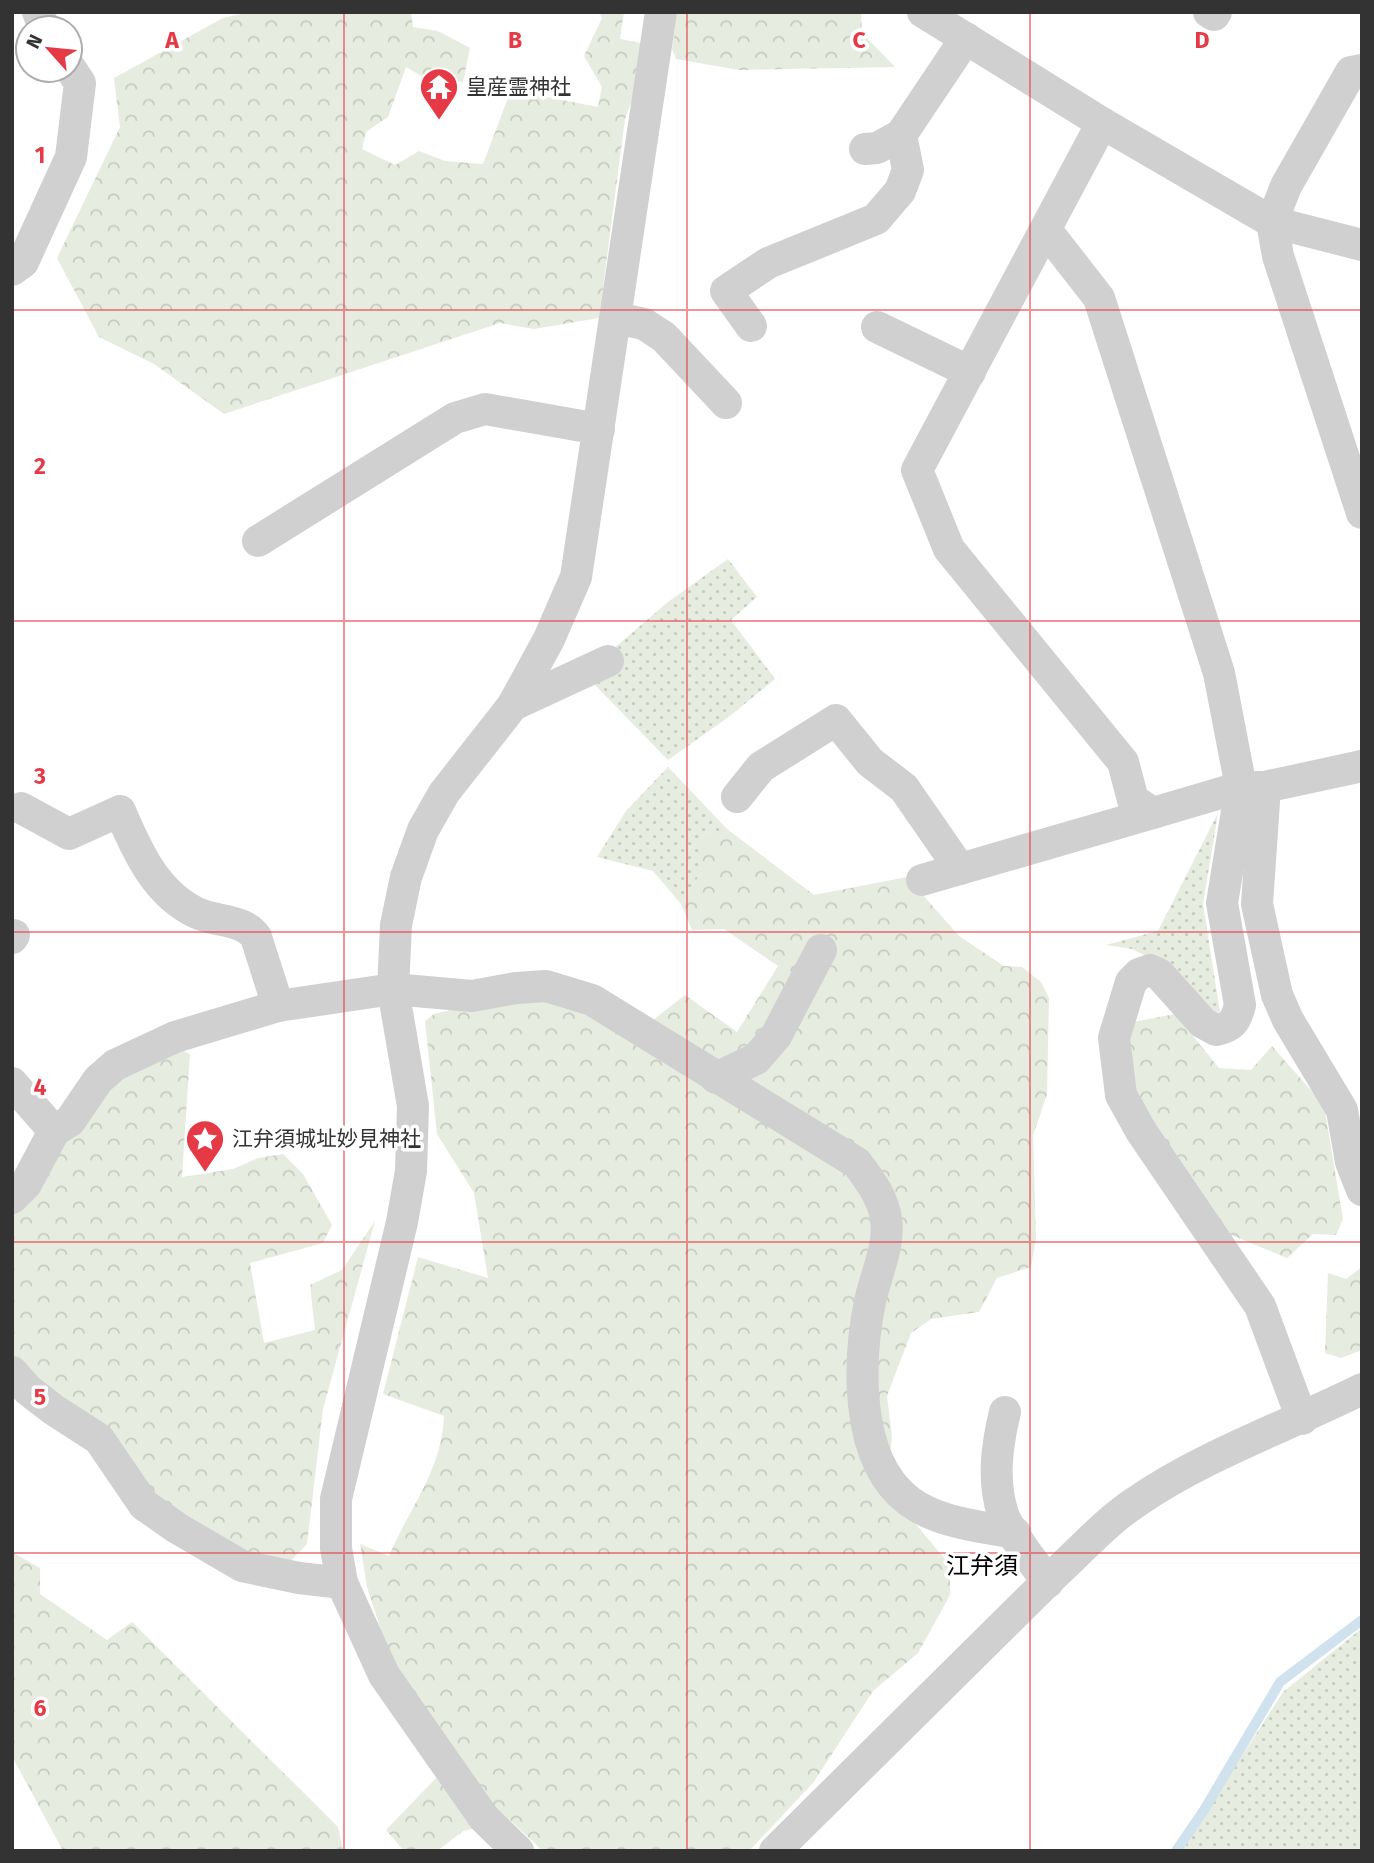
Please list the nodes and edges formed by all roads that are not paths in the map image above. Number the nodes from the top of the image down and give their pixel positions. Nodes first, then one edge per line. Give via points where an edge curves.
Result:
1 (661, 12) edge
2 (923, 12) edge
3 (1209, 12) edge
4 (1216, 12) edge
5 (966, 38) junction
6 (1362, 70) edge
7 (80, 84) edge
8 (1102, 122) junction
9 (901, 135) junction
10 (865, 149) dead end
11 (1272, 222) junction
12 (1046, 230) junction
13 (1362, 245) edge
14 (12, 270) edge
15 (616, 318) junction
16 (751, 326) dead end
17 (877, 327) dead end
18 (970, 372) junction
19 (726, 403) dead end
20 (599, 429) junction
21 (1362, 513) edge
22 (258, 541) dead end
23 (608, 661) dead end
24 (513, 705) junction
25 (1362, 766) edge
26 (1253, 787) junction
27 (737, 797) dead end
28 (21, 808) dead end
29 (1153, 813) junction
30 (960, 869) junction
31 (922, 880) dead end
32 (821, 950) dead end
33 (393, 989) junction
34 (278, 1006) junction
35 (716, 1078) junction
36 (12, 1083) edge
37 (54, 1131) junction
38 (1362, 1190) edge
39 (12, 1199) edge
40 (12, 1373) edge
41 (1362, 1389) edge
42 (1005, 1412) dead end
43 (1302, 1419) junction
44 (1015, 1533) junction
45 (1048, 1582) junction
46 (342, 1583) junction
47 (517, 1851) edge
48 (775, 1851) edge

1 - 15 street
2 - 5 street
3 - 4 street
5 - 8 street
5 - 9 street
6 - 11 street via 1351,72 1286,186
7 - 14 street via 71,157 23,262
8 - 11 street
8 - 12 street
9 - 10 street
9 - 16 street via 908,170 900,191 876,219 768,263 726,291
11 - 13 street
11 - 21 street via 1278,256
12 - 18 street
12 - 26 street via 1099,298
15 - 19 street via 644,324 664,337
15 - 20 street
17 - 18 street
18 - 29 street via 917,470 949,549 1124,762 1133,800
20 - 22 street via 485,409 455,418
20 - 24 street via 576,577 550,639
23 - 24 street
24 - 33 street via 444,793 423,830 406,877 396,925
25 - 26 street
26 - 29 street
26 - 38 street via 1257,904 1276,995 1342,1110 1351,1162
26 - 43 street via 1222,903 1240,1005 1237,1019 1216,1030 1203,1023 1159,974 1150,971 1131,982 1114,1038 1121,1094 1141,1131 1260,1306
27 - 30 street via 761,767 836,720 870,762 904,788
28 - 34 street via 69,834 120,811 147,867 167,892 198,914 252,930
29 - 30 street
30 - 31 street
32 - 35 street via 776,1036 756,1059
33 - 34 street
33 - 35 street via 472,996 546,986 592,1000
33 - 46 street via 413,1106 411,1171 336,1499
34 - 37 street via 174,1037 116,1065 98,1080 70,1121
35 - 44 street via 857,1163 878,1192 887,1220 864,1328 862,1377 869,1432 894,1487 910,1502 940,1517
36 - 37 street
37 - 39 street via 26,1184
40 - 46 street via 36,1397 99,1439 145,1505 177,1528 242,1566
41 - 43 street
42 - 44 street via 996,1476 1003,1515
43 - 45 street via 1214,1458 1134,1503
44 - 45 street
45 - 48 street
46 - 47 street via 384,1675 484,1818

